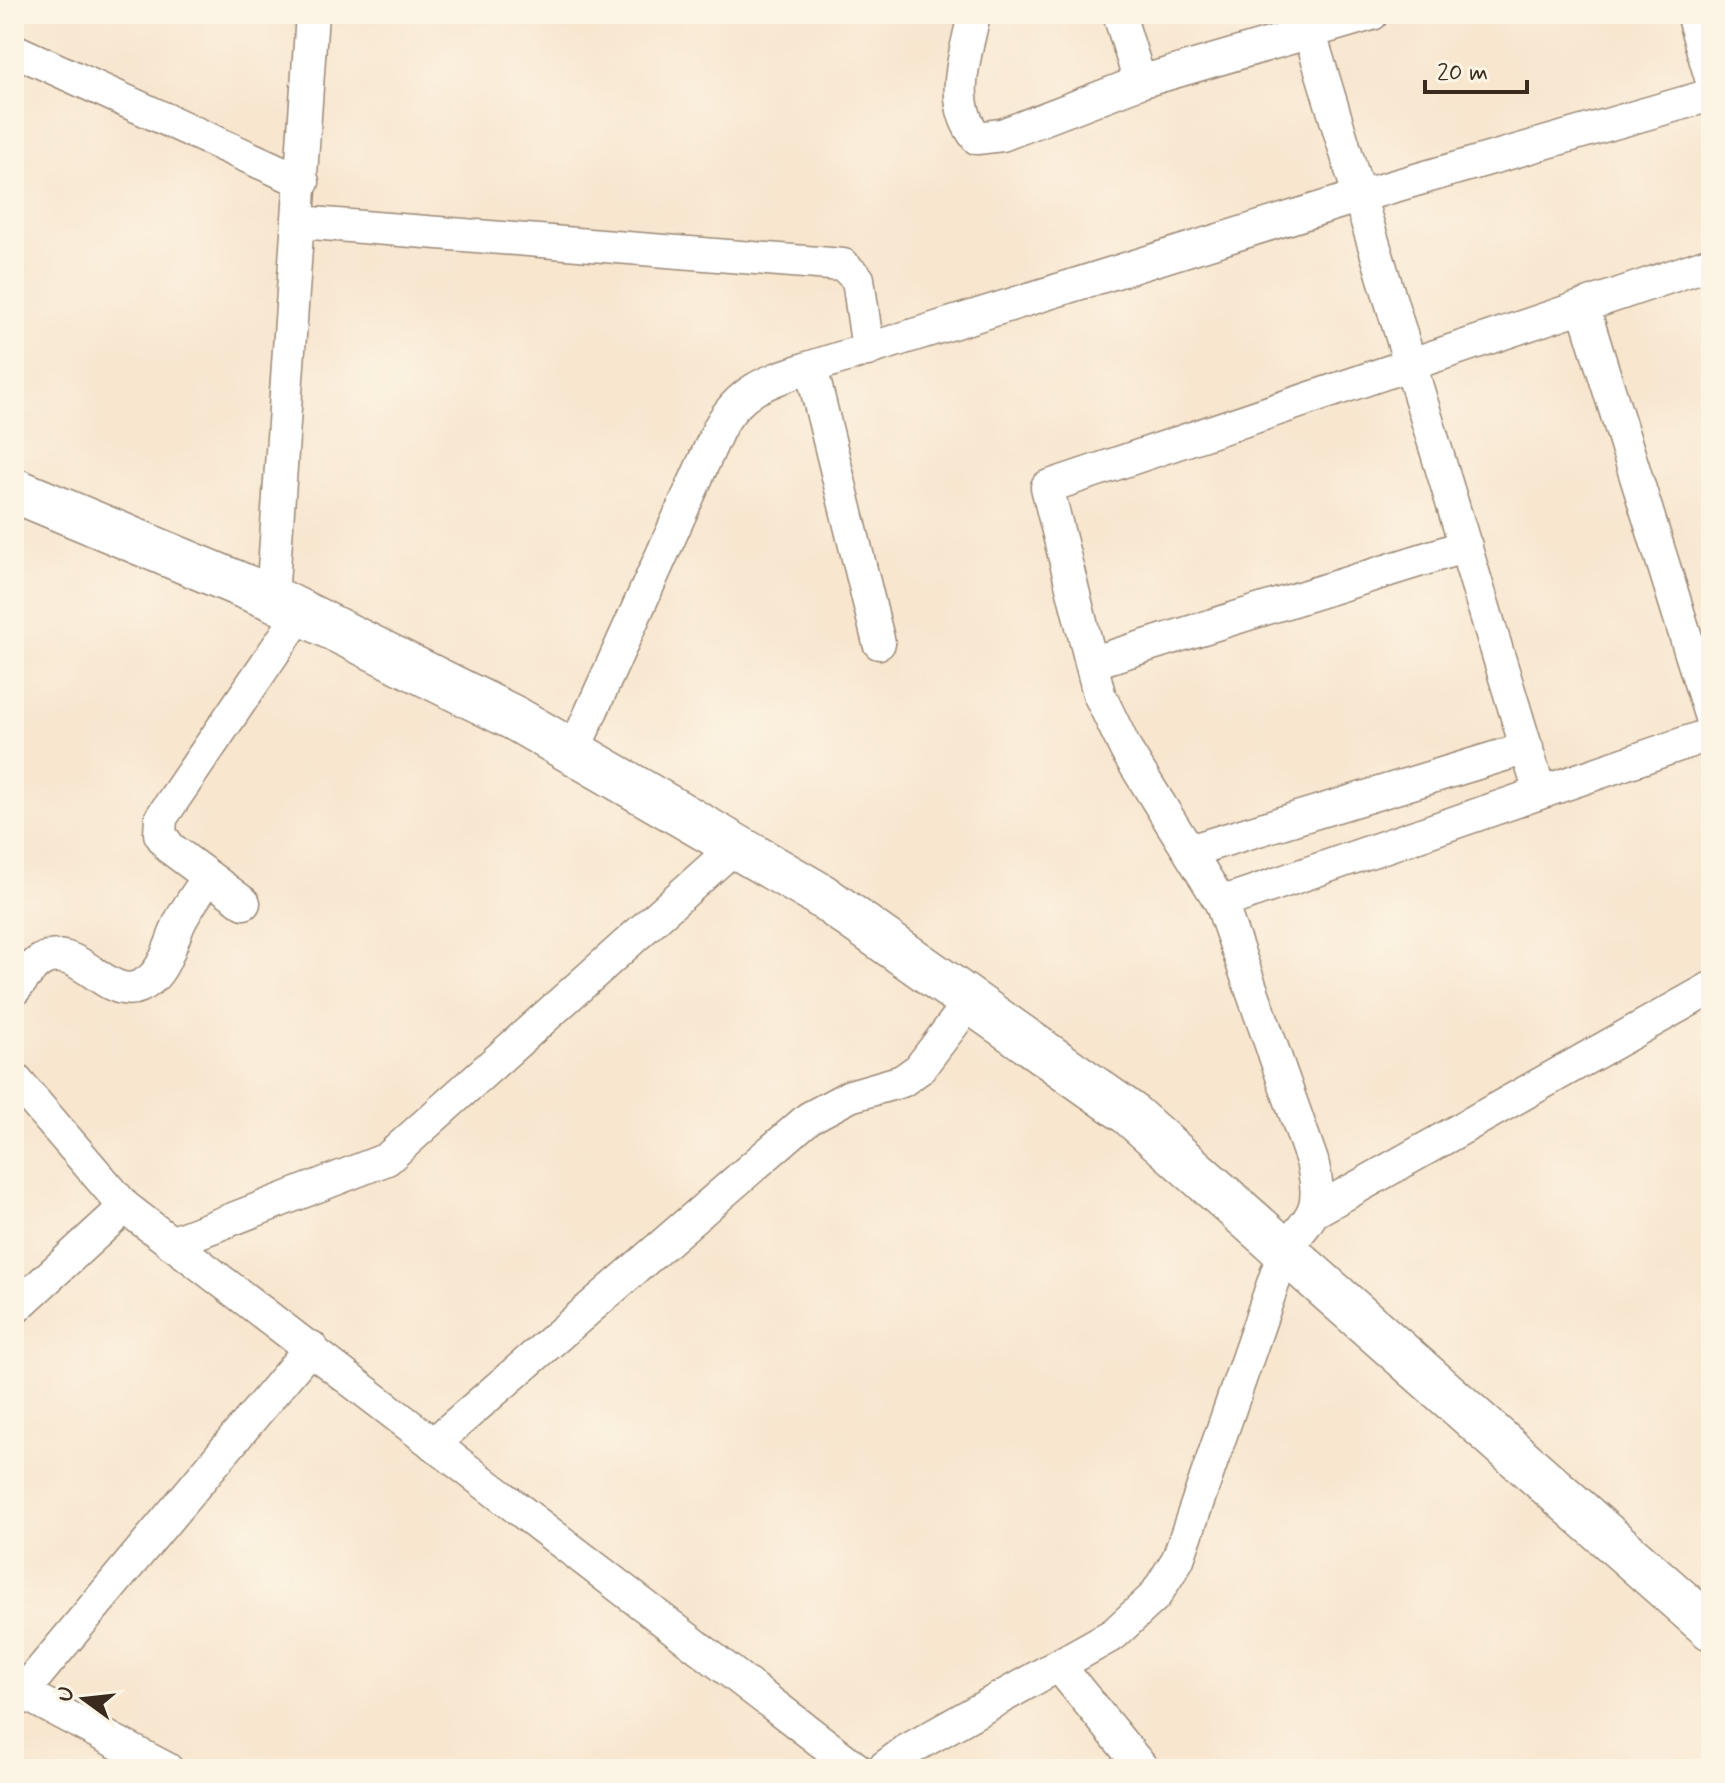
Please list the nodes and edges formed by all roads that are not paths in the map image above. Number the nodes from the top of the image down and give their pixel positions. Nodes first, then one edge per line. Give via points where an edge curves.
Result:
1 (312, 14) edge
2 (974, 14) edge
3 (1119, 14) edge
4 (1372, 14) edge
5 (1692, 14) edge
6 (1307, 24) edge
7 (14, 50) edge
8 (1711, 78) edge
9 (1140, 82) junction
10 (1711, 95) edge
11 (303, 182) junction
12 (1360, 196) junction
13 (299, 222) junction
14 (1711, 263) edge
15 (1583, 306) junction
16 (868, 350) junction
17 (1410, 365) junction
18 (811, 367) junction
19 (14, 490) edge
20 (1466, 546) junction
21 (286, 606) junction
22 (879, 643) dead end
23 (1091, 663) junction
24 (1711, 718) edge
25 (1711, 734) edge
26 (1527, 748) junction
27 (573, 752) junction
28 (1540, 793) junction
29 (737, 845) junction
30 (1189, 851) junction
31 (209, 877) junction
32 (244, 903) dead end
33 (1221, 903) junction
34 (1711, 988) edge
35 (14, 990) edge
36 (972, 999) junction
37 (14, 1078) edge
38 (125, 1207) junction
39 (1317, 1210) junction
40 (171, 1243) junction
41 (1285, 1249) junction
42 (14, 1309) edge
43 (311, 1347) junction
44 (433, 1444) junction
45 (1711, 1628) edge
46 (1059, 1666) junction
47 (18, 1690) edge
48 (167, 1769) edge
49 (857, 1769) edge
50 (882, 1769) edge
51 (1143, 1769) edge

1 - 11 street
2 - 9 street via 959,93 963,122 977,138 1002,135
3 - 9 street
4 - 6 street
5 - 8 street
6 - 9 street
6 - 12 street
7 - 11 street
10 - 12 street
11 - 13 street
12 - 16 street
12 - 17 street
13 - 16 street via 843,265 858,279
13 - 21 street
14 - 15 street
15 - 17 street
15 - 24 street
16 - 18 street
17 - 20 street
17 - 23 street via 1047,487
18 - 22 street
18 - 27 street via 747,392 732,405
19 - 21 street
20 - 23 street
20 - 26 street
21 - 27 street
21 - 31 street via 161,818 160,834 170,848
23 - 30 street via 1099,694 1126,750
25 - 28 street
26 - 28 street
26 - 30 street
27 - 29 street
28 - 33 street
29 - 36 street
29 - 40 street via 387,1159
30 - 33 street
31 - 32 street
31 - 35 street via 150,980 134,989 118,989 57,956 42,959
33 - 39 street via 1312,1161
34 - 39 street
36 - 41 street via 1129,1113
36 - 44 street via 919,1069 902,1081 850,1096 809,1118
37 - 38 street
38 - 40 street
38 - 42 street
39 - 41 street
40 - 43 street
41 - 45 street
41 - 46 street via 1178,1559 1155,1596 1114,1634
43 - 44 street
43 - 47 street
44 - 49 street
46 - 50 street
46 - 51 street
47 - 48 street

